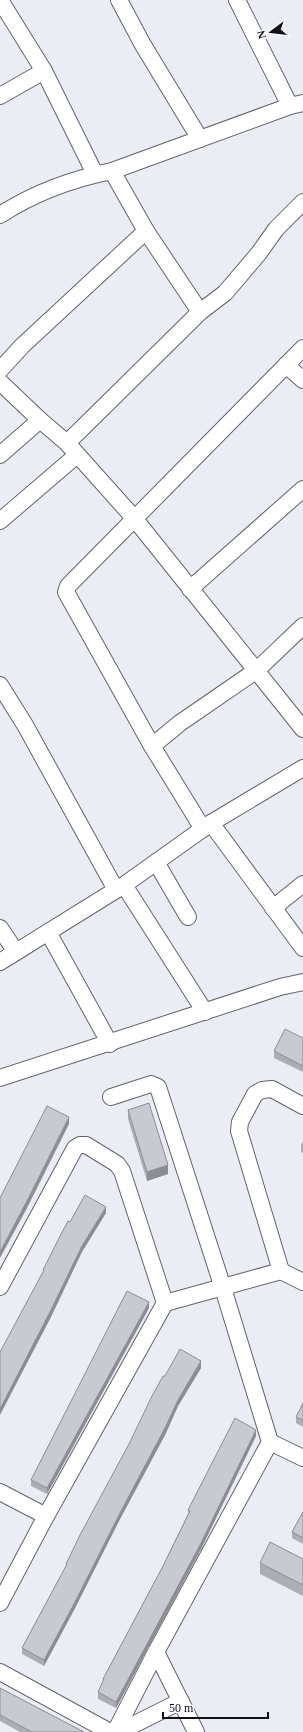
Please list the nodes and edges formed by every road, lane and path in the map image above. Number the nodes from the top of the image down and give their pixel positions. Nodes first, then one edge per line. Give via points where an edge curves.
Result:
1 (0, 0) edge
2 (119, 0) edge
3 (237, 0) edge
4 (44, 71) junction
5 (0, 96) edge
6 (297, 104) edge
7 (200, 139) junction
8 (112, 171) junction
9 (95, 174) junction
10 (303, 202) edge
11 (0, 215) edge
12 (146, 231) junction
13 (200, 312) junction
14 (303, 348) edge
15 (286, 365) junction
16 (0, 370) edge
17 (303, 380) edge
18 (0, 382) edge
19 (40, 420) junction
20 (72, 449) junction
21 (0, 456) edge
22 (303, 489) edge
23 (134, 518) junction
24 (0, 521) edge
25 (190, 589) junction
26 (303, 626) edge
27 (257, 670) junction
28 (0, 685) edge
29 (303, 729) edge
30 (152, 746) junction
31 (303, 768) edge
32 (207, 826) junction
33 (156, 862) junction
34 (303, 884) edge
35 (120, 888) junction
36 (273, 908) junction
37 (188, 917) dead end
38 (0, 928) edge
39 (48, 932) junction
40 (303, 948) edge
41 (16, 952) junction
42 (0, 962) edge
43 (303, 982) edge
44 (205, 1012) junction
45 (110, 1044) junction
46 (0, 1078) edge
47 (111, 1097) dead end
48 (303, 1106) edge
49 (281, 1271) junction
50 (303, 1282) edge
51 (0, 1287) edge
52 (223, 1288) junction
53 (165, 1303) junction
54 (270, 1442) junction
55 (303, 1458) edge
56 (0, 1492) edge
57 (46, 1516) junction
58 (0, 1603) edge
59 (156, 1652) junction
60 (0, 1672) edge
61 (181, 1701) junction
62 (110, 1732) edge
63 (115, 1732) edge
64 (119, 1732) edge
65 (196, 1732) edge

1 - 4 street
2 - 7 street
3 - 6 street
4 - 5 street
4 - 9 street
6 - 7 street
7 - 8 street
8 - 9 street
8 - 12 street
9 - 11 street via 39,192
10 - 13 street via 276,229 225,293
12 - 13 street
12 - 16 street via 22,346
13 - 20 street
14 - 15 street
15 - 17 street
15 - 23 street
18 - 19 street
19 - 20 street
19 - 21 street
20 - 23 street
20 - 24 street
22 - 25 street
23 - 25 street
23 - 30 street via 68,586 66,592
25 - 27 street
26 - 27 street
27 - 29 street
27 - 30 street via 180,723
28 - 35 street
30 - 32 street
31 - 32 street
32 - 33 street
32 - 36 street
33 - 35 street
33 - 37 street
34 - 36 street
35 - 39 street
35 - 44 street
36 - 40 street
38 - 41 street
39 - 41 street
39 - 45 street
41 - 42 street
43 - 44 street
44 - 45 street
45 - 46 street
47 - 52 street via 151,1084 158,1087
48 - 49 street via 272,1089 262,1090 255,1094 240,1122 239,1131
49 - 50 street
49 - 52 street
51 - 53 street via 75,1148 86,1145 117,1164 122,1171
52 - 53 street
52 - 54 street
53 - 57 street
54 - 55 street
54 - 59 street
56 - 57 street
57 - 58 street
59 - 61 street
59 - 63 street
60 - 62 street
61 - 64 street
61 - 65 street

